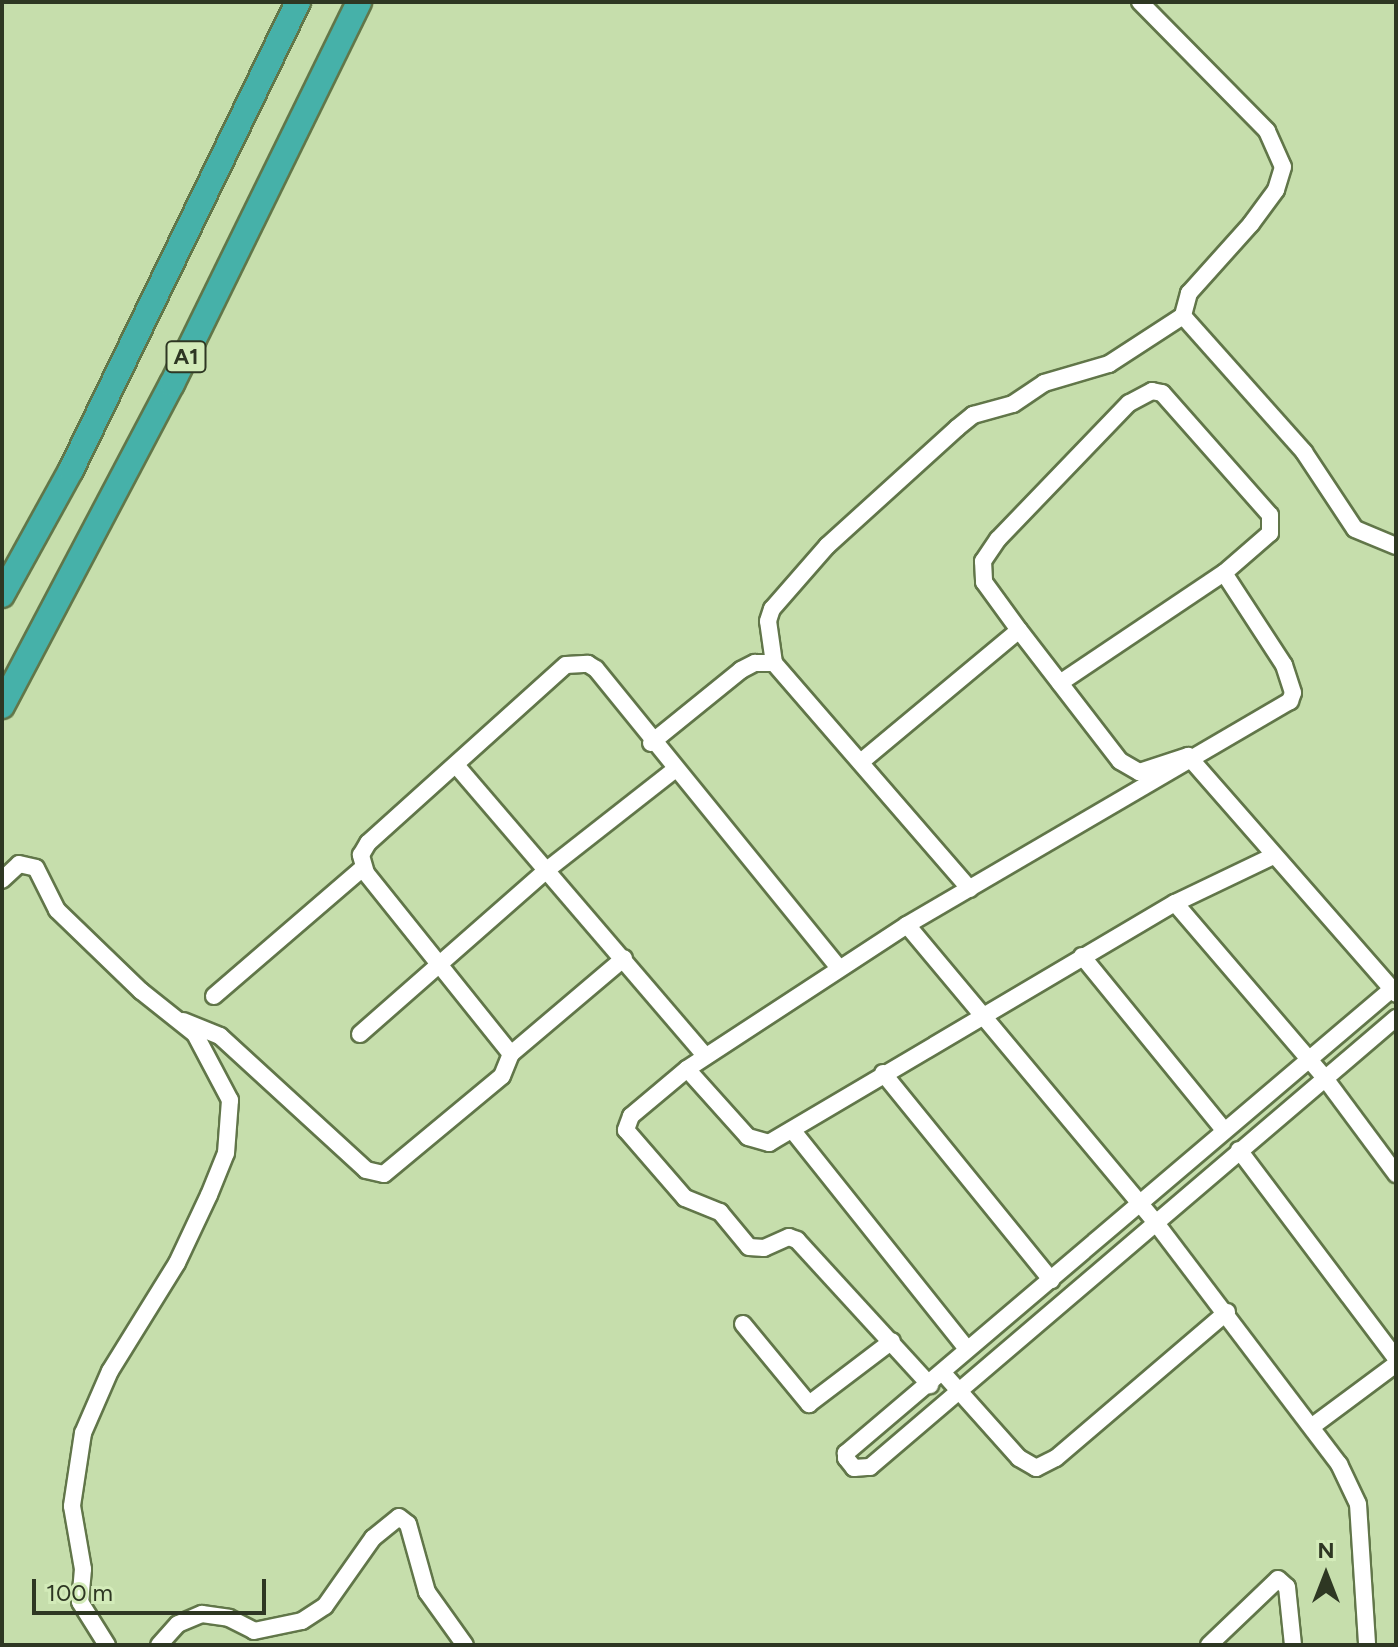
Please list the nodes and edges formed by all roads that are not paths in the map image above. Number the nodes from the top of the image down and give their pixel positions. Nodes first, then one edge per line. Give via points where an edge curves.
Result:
1 (298, 2) edge
2 (359, 2) edge
3 (1140, 2) edge
4 (1183, 316) junction
5 (1396, 546) edge
6 (1224, 573) junction
7 (2, 595) edge
8 (1019, 630) junction
9 (774, 663) junction
10 (1060, 683) junction
11 (2, 706) edge
12 (651, 743) junction
13 (1193, 760) junction
14 (862, 761) junction
15 (456, 765) junction
16 (673, 771) junction
17 (1273, 856) junction
18 (363, 868) junction
19 (548, 869) junction
20 (2, 880) edge
21 (970, 889) junction
22 (1175, 903) junction
23 (907, 925) junction
24 (1082, 956) junction
25 (624, 958) junction
26 (439, 964) junction
27 (838, 967) junction
28 (1394, 992) edge
29 (214, 996) dead end
30 (981, 1015) junction
31 (1396, 1018) edge
32 (181, 1021) junction
33 (360, 1034) dead end
34 (511, 1054) junction
35 (704, 1054) junction
36 (1308, 1057) junction
37 (247, 1060) junction
38 (216, 1066) junction
39 (687, 1069) junction
40 (883, 1073) junction
41 (1324, 1077) junction
42 (1223, 1129) junction
43 (793, 1131) junction
44 (1239, 1150) junction
45 (1396, 1174) edge
46 (1140, 1203) junction
47 (1156, 1223) junction
48 (1051, 1280) junction
49 (1227, 1312) junction
50 (743, 1324) dead end
51 (892, 1341) junction
52 (967, 1349) junction
53 (1396, 1361) edge
54 (943, 1373) junction
55 (930, 1385) junction
56 (959, 1391) junction
57 (1314, 1425) junction
58 (879, 1428) junction
59 (893, 1446) junction
60 (107, 1645) edge
61 (159, 1645) edge
62 (465, 1645) edge
63 (1209, 1645) edge
64 (1293, 1645) edge
65 (1367, 1645) edge

1 - 7 highway, A1 via 71,470
2 - 11 highway, A1 via 179,370
3 - 4 street via 1267,131 1283,167 1276,190 1251,224 1189,293
4 - 5 street via 1304,452 1355,529
4 - 9 street via 1109,364 1044,383 1013,404 973,415 957,428 827,546 772,609 768,621
6 - 8 street via 1270,533 1270,515 1174,399 1152,391 1129,403 989,550 983,561 984,582
6 - 10 street
6 - 13 street via 1284,665 1293,693 1280,711
8 - 10 street
8 - 14 street
9 - 12 street via 749,665
9 - 14 street
10 - 13 street via 1130,769 1151,771 1180,756
12 - 15 street via 596,669 576,662 557,671
12 - 16 street
13 - 17 street
13 - 21 street
14 - 21 street
15 - 18 street via 368,843 361,855
15 - 19 street
16 - 19 street
16 - 27 street
17 - 22 street
17 - 28 street
18 - 26 street
18 - 29 street
19 - 25 street
19 - 26 street
20 - 32 street via 19,864 36,868 57,910 141,991
21 - 23 street
22 - 24 street
22 - 36 street
23 - 27 street
23 - 30 street
24 - 30 street
24 - 42 street
25 - 34 street
25 - 35 street
26 - 33 street
26 - 34 street
27 - 35 street
28 - 36 street
30 - 40 street
30 - 46 street
31 - 41 street
32 - 37 street via 210,1030
32 - 38 street
34 - 37 street via 502,1076 391,1171 377,1175
35 - 39 street
36 - 41 street
36 - 42 street
37 - 38 street
38 - 60 street via 232,1115 226,1153 177,1263 110,1371 77,1460 72,1523 83,1569 80,1602
39 - 43 street via 748,1137 769,1143
39 - 51 street via 631,1116 626,1130 685,1198 720,1212 749,1247 797,1240
40 - 43 street
40 - 48 street
41 - 44 street
41 - 45 street
42 - 46 street
43 - 52 street
44 - 47 street
44 - 53 street
46 - 47 street
46 - 48 street
47 - 49 street
47 - 56 street
48 - 52 street
49 - 56 street via 1056,1458 1036,1468 1019,1458
49 - 57 street
50 - 51 street via 809,1404
51 - 55 street
52 - 54 street
53 - 57 street
54 - 55 street
54 - 56 street
55 - 58 street
56 - 59 street
57 - 65 street via 1358,1504
58 - 59 street
58 - 59 street via 846,1458 860,1470
61 - 62 street via 178,1624 202,1614 265,1631 312,1616 335,1595 373,1538 399,1517 408,1524 427,1592
63 - 64 street via 1278,1579 1287,1587

